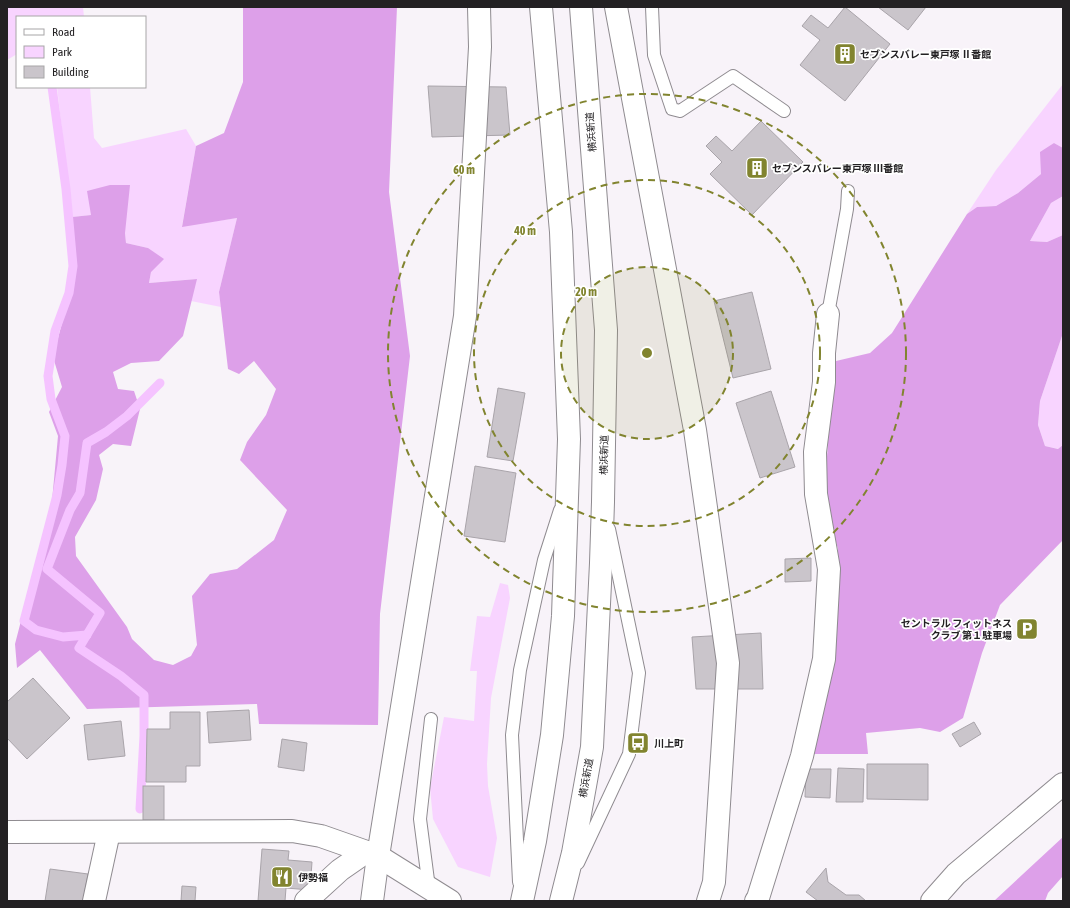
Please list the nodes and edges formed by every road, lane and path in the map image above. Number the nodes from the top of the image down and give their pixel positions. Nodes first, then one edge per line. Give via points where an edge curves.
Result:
1 (479, 7) edge
2 (541, 7) edge
3 (581, 7) edge
4 (616, 7) edge
5 (652, 7) edge
6 (784, 111) dead end
7 (848, 191) dead end
8 (828, 314) joint
9 (567, 488) junction
10 (603, 502) junction
11 (431, 719) dead end
12 (1063, 784) edge
13 (7, 832) edge
14 (109, 832) junction
15 (372, 854) junction
16 (428, 888) junction
17 (711, 892) edge
18 (561, 900) edge
19 (94, 901) edge
20 (306, 901) edge
21 (372, 901) edge
22 (450, 901) edge
23 (521, 901) edge
24 (756, 901) edge
25 (932, 901) edge

1 - 15 main road via 480,47 465,316
2 - 9 main road via 561,232 569,438
3 - 10 main road, 横浜新道 via 606,330
4 - 17 main road via 695,430 728,663
5 - 6 lane via 654,55 672,109 680,110 733,76
7 - 8 lane
8 - 24 main road via 816,452 816,494 829,569 824,659 802,756
9 - 23 main road via 563,616 552,735 535,841
9 - 23 lane via 544,560 520,670 512,735
10 - 18 main road, 横浜新道 via 592,747 573,852
10 - 18 lane via 639,674 629,754
11 - 16 lane via 420,819
12 - 25 main road via 956,874
13 - 14 main road
14 - 15 main road via 292,831 321,836
14 - 19 main road
15 - 16 main road
15 - 20 main road via 340,870
15 - 21 main road
16 - 22 main road

